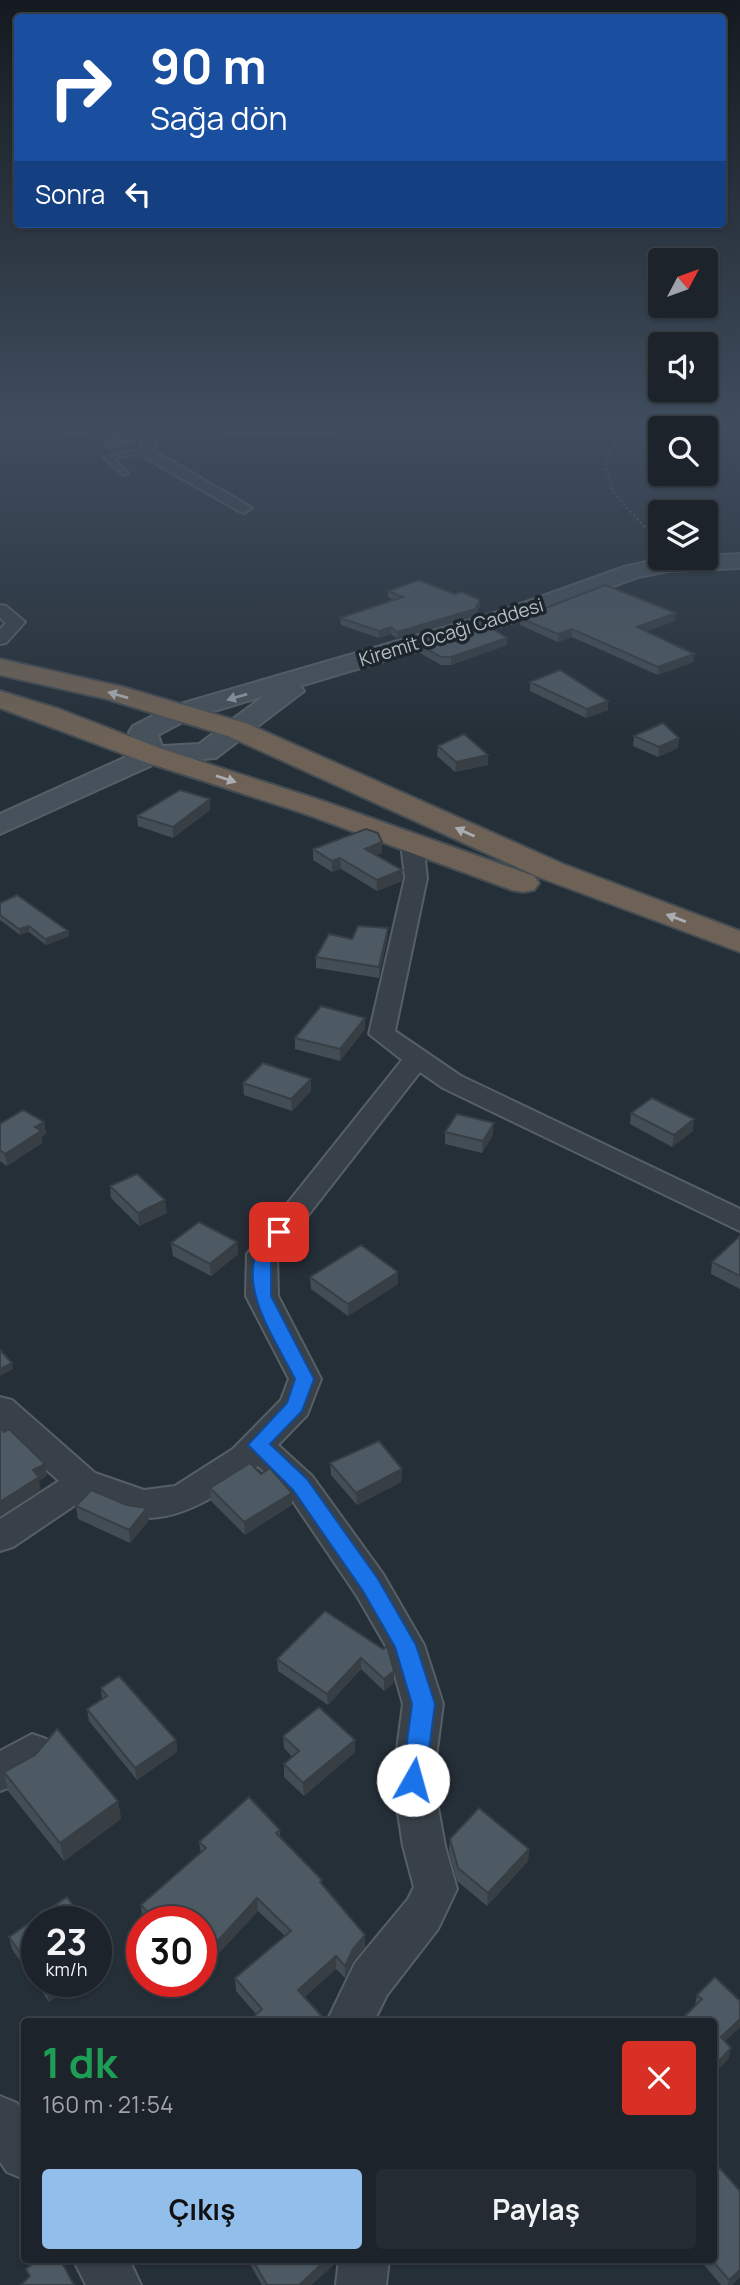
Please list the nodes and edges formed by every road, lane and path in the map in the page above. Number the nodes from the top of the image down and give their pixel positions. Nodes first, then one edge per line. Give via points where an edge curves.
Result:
1 (740, 561) edge
2 (0, 610) edge
3 (0, 639) edge
4 (0, 667) edge
5 (326, 671) junction
6 (0, 699) edge
7 (179, 713) junction
8 (238, 730) junction
9 (152, 755) junction
10 (0, 825) edge
11 (412, 843) junction
12 (740, 942) edge
13 (740, 967) edge
14 (417, 1058) junction
15 (740, 1221) edge
16 (0, 1409) edge
17 (257, 1445) junction
18 (83, 1482) junction
19 (0, 1537) edge
20 (352, 2018) edge
21 (0, 2120) edge
22 (21, 2151) edge
23 (101, 2263) edge
24 (364, 2263) edge
25 (116, 2285) edge
26 (361, 2285) edge

1 - 5 street, Kiremit Ocağı Caddesi via 669,564 632,572 509,616
2 - 3 street via 16,622
7 -> 4 highway
5 -> 7 street
5 - 8 street via 263,708
6 - 9 highway
7 - 8 highway
7 - 9 street via 143,732
8 - 9 street via 206,752
12 -> 8 highway via 552,871
9 - 10 street
9 -> 11 highway
11 - 13 highway
11 - 14 street via 416,878 382,1034
14 - 15 street via 452,1082
14 - 17 street via 262,1254 262,1296 304,1379 295,1406
16 - 18 street
17 - 18 street via 245,1458 183,1498 143,1504
17 - 20 street via 300,1485 370,1585 405,1645 424,1704 413,1780 436,1889 423,1914 371,1979
18 - 19 street
21 - 22 street
23 - 25 street
24 - 26 street

